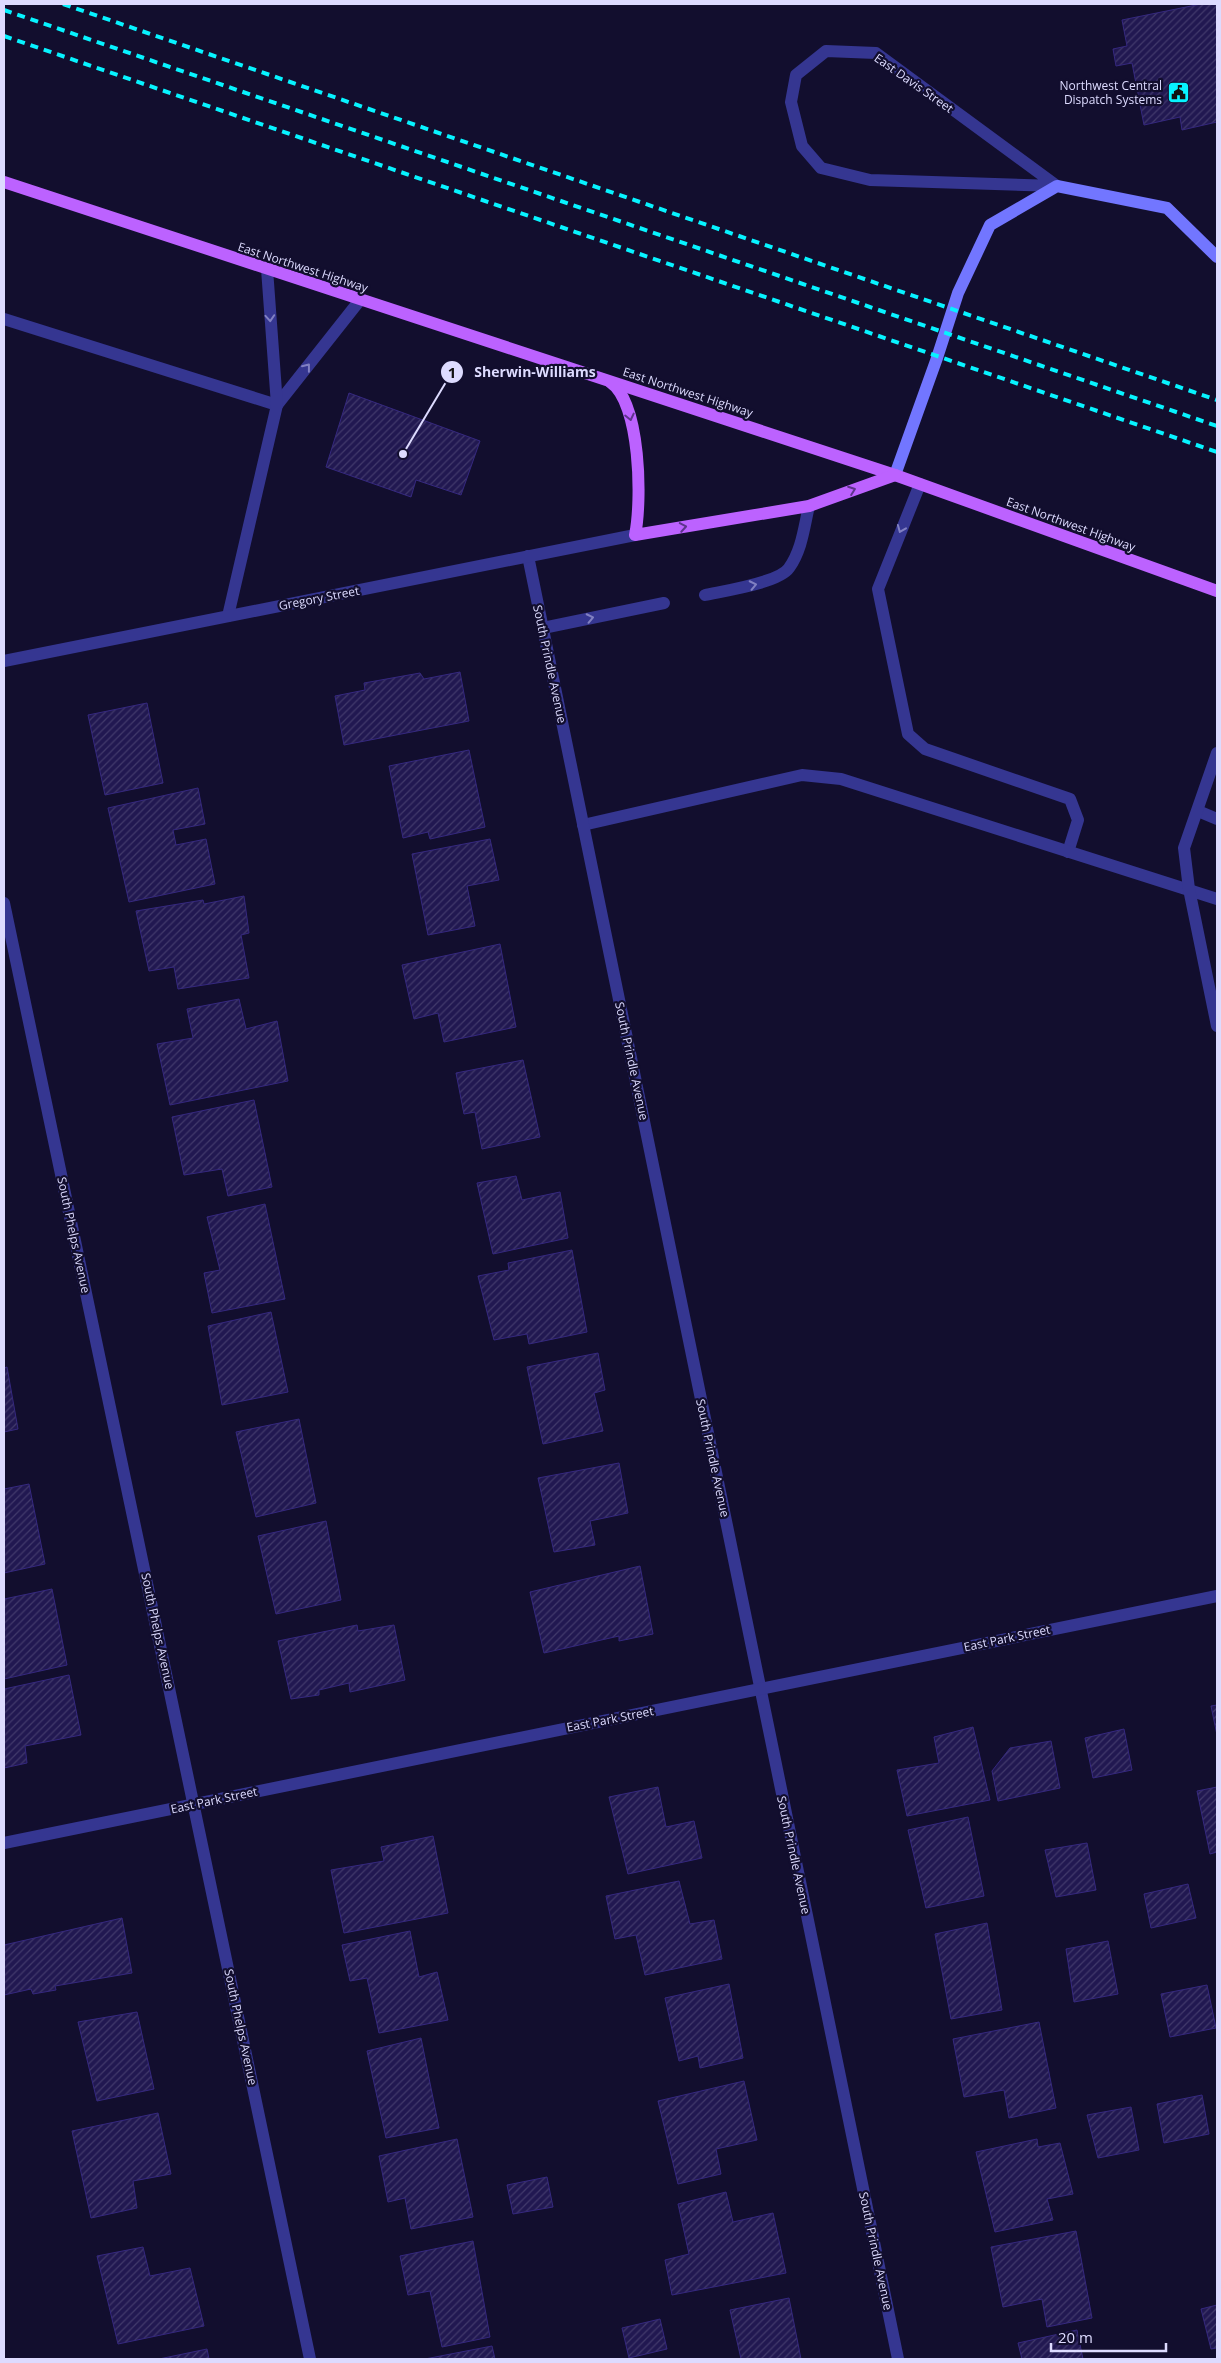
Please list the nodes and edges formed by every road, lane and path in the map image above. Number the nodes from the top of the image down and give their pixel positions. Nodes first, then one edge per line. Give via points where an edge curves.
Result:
1 (4, 182) edge
2 (1058, 186) junction
3 (1217, 257) edge
4 (267, 269) junction
5 (360, 300) junction
6 (4, 319) edge
7 (603, 379) junction
8 (277, 405) junction
9 (895, 475) junction
10 (920, 484) junction
11 (809, 506) junction
12 (635, 535) junction
13 (528, 556) junction
14 (1217, 591) edge
15 (705, 595) dead end
16 (664, 603) dead end
17 (228, 616) junction
18 (543, 628) junction
19 (4, 661) edge
20 (1217, 752) edge
21 (1198, 811) junction
22 (1217, 818) edge
23 (583, 826) junction
24 (1068, 852) junction
25 (1189, 889) junction
26 (1217, 899) edge
27 (4, 903) edge
28 (1217, 1026) edge
29 (1217, 1596) edge
30 (760, 1689) junction
31 (194, 1804) junction
32 (4, 1843) edge
33 (310, 2359) edge
34 (898, 2359) edge

1 - 4 main road, East Northwest Highway
2 - 2 street, East Davis Street via 876,53 826,51 796,75 791,102 802,146 820,168 870,180
2 - 3 street, East Davis Street via 1167,208
2 - 9 street via 990,225 958,293
4 - 5 main road, East Northwest Highway
4 -> 8 street
5 - 7 main road, East Northwest Highway
8 -> 5 street
6 - 8 street
7 - 9 main road, East Northwest Highway
7 -> 12 main road via 622,393 631,423 640,502
8 - 17 street
9 - 10 main road, East Northwest Highway
11 -> 9 main road
10 - 14 main road, East Northwest Highway
10 -> 24 street via 878,589 908,734 925,749 1070,799 1078,820
12 -> 11 main road
15 -> 11 street via 762,583 788,570 800,548
12 - 13 street, Gregory Street
13 - 17 street, Gregory Street
13 - 18 street, South Prindle Avenue
18 -> 16 street
17 - 19 street, Gregory Street
18 - 23 street, South Prindle Avenue
20 - 21 street
21 - 22 street
21 - 25 street via 1184,848
23 - 24 street via 802,775 840,779
23 - 30 street, South Prindle Avenue
24 - 25 street
25 - 26 street
25 - 28 street
27 - 31 street, South Phelps Avenue
29 - 30 street, East Park Street
30 - 31 street, East Park Street
30 - 34 street, South Prindle Avenue
31 - 32 street, East Park Street
31 - 33 street, South Phelps Avenue

